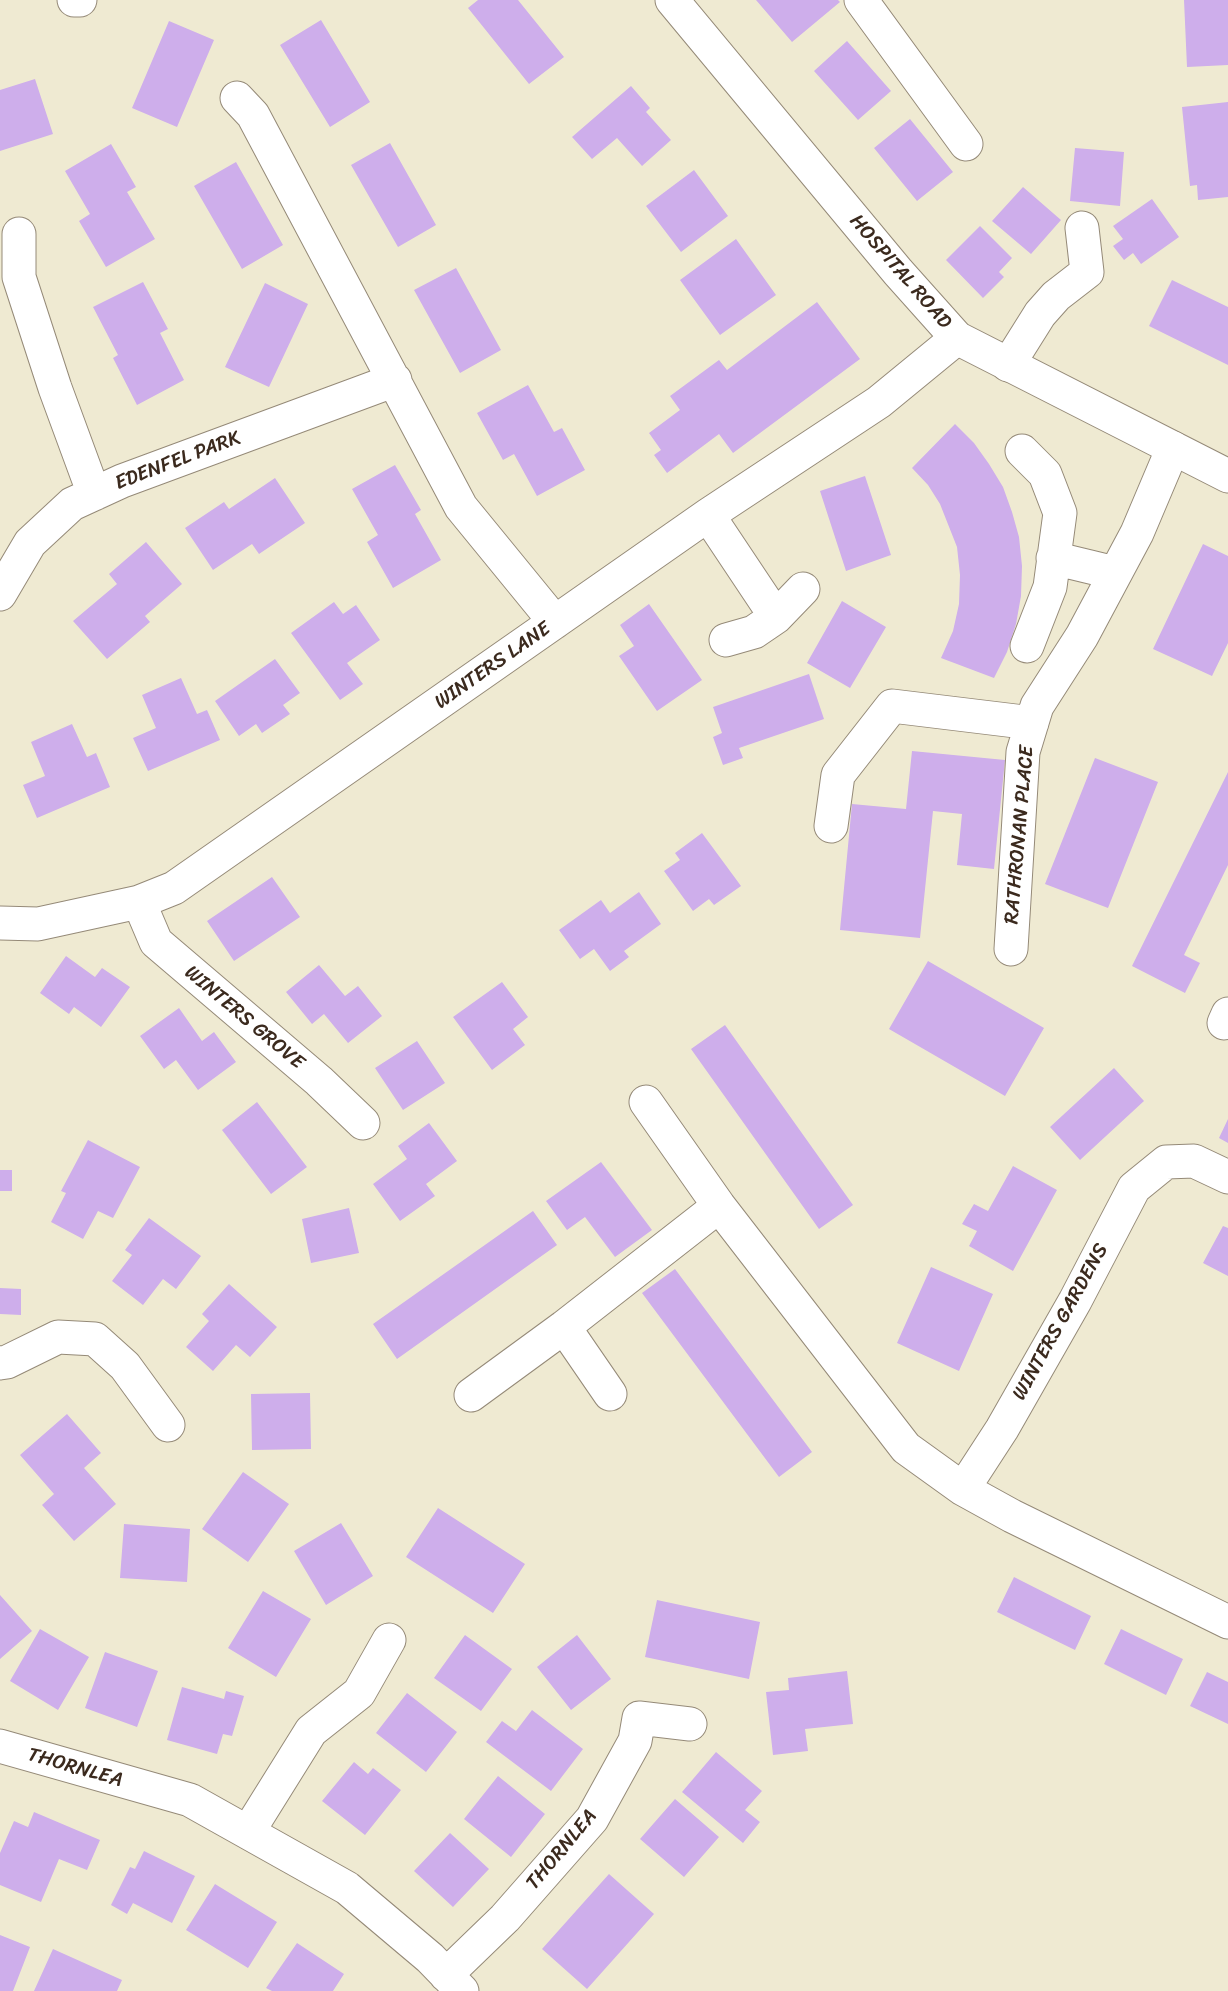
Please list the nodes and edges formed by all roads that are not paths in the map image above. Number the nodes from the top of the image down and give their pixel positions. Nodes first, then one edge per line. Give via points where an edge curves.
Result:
1 (75, 0) edge
2 (80, 0) edge
3 (672, 0) edge
4 (861, 0) edge
5 (237, 98) dead end
6 (966, 144) dead end
7 (1082, 228) dead end
8 (19, 234) dead end
9 (957, 338) junction
10 (1008, 365) junction
11 (395, 380) junction
12 (1173, 448) junction
13 (1022, 451) dead end
14 (1228, 476) edge
15 (94, 494) junction
16 (708, 515) junction
17 (1053, 558) junction
18 (1116, 573) junction
19 (803, 589) dead end
20 (0, 594) edge
21 (776, 618) junction
22 (555, 622) junction
23 (726, 640) dead end
24 (1027, 646) dead end
25 (1032, 723) junction
26 (831, 826) dead end
27 (139, 902) junction
28 (0, 923) edge
29 (1011, 949) dead end
30 (646, 1102) dead end
31 (363, 1124) dead end
32 (1228, 1177) edge
33 (719, 1206) junction
34 (564, 1326) junction
35 (0, 1363) edge
36 (610, 1394) dead end
37 (471, 1395) dead end
38 (168, 1425) dead end
39 (963, 1489) junction
40 (1228, 1622) edge
41 (388, 1640) dead end
42 (690, 1724) dead end
43 (0, 1746) edge
44 (249, 1832) junction
45 (454, 1983) edge

1 - 2 street
3 - 9 street, HOSPITAL ROAD
4 - 6 street
5 - 11 street via 253,115
7 - 10 street via 1087,272 1040,314
8 - 15 street via 19,277
9 - 10 street, HOSPITAL ROAD
9 - 16 street, WINTERS LANE via 879,402
10 - 12 street, HOSPITAL ROAD
11 - 15 street, EDENFEL PARK
11 - 22 street via 461,507
12 - 14 street, HOSPITAL ROAD
12 - 18 street, RATHRONAN PLACE
13 - 17 street via 1045,474 1060,513
15 - 20 street, EDENFEL PARK via 72,504 30,543
16 - 21 street
16 - 22 street, WINTERS LANE
17 - 18 street
17 - 24 street via 1050,587
18 - 25 street, RATHRONAN PLACE via 1037,706
19 - 21 street
21 - 23 street via 754,632
22 - 27 street, WINTERS LANE via 174,888
25 - 26 street, RATHRONAN PLACE via 892,706 838,775
25 - 29 street, RATHRONAN PLACE via 1023,752
27 - 28 street, WINTERS LANE via 38,924
27 - 31 street, WINTERS GROVE via 156,942 319,1081
30 - 33 street
32 - 39 street, WINTERS GARDENS via 1194,1161 1166,1162 1134,1188 1075,1301
33 - 34 street
33 - 39 street via 906,1448
34 - 36 street
34 - 37 street
35 - 38 street via 58,1337 95,1339 125,1366
39 - 40 street
41 - 44 street via 359,1693 311,1731
42 - 45 street, THORNLEA via 639,1718 635,1741 592,1819
43 - 44 street, THORNLEA via 190,1800
44 - 45 street, THORNLEA via 347,1888

